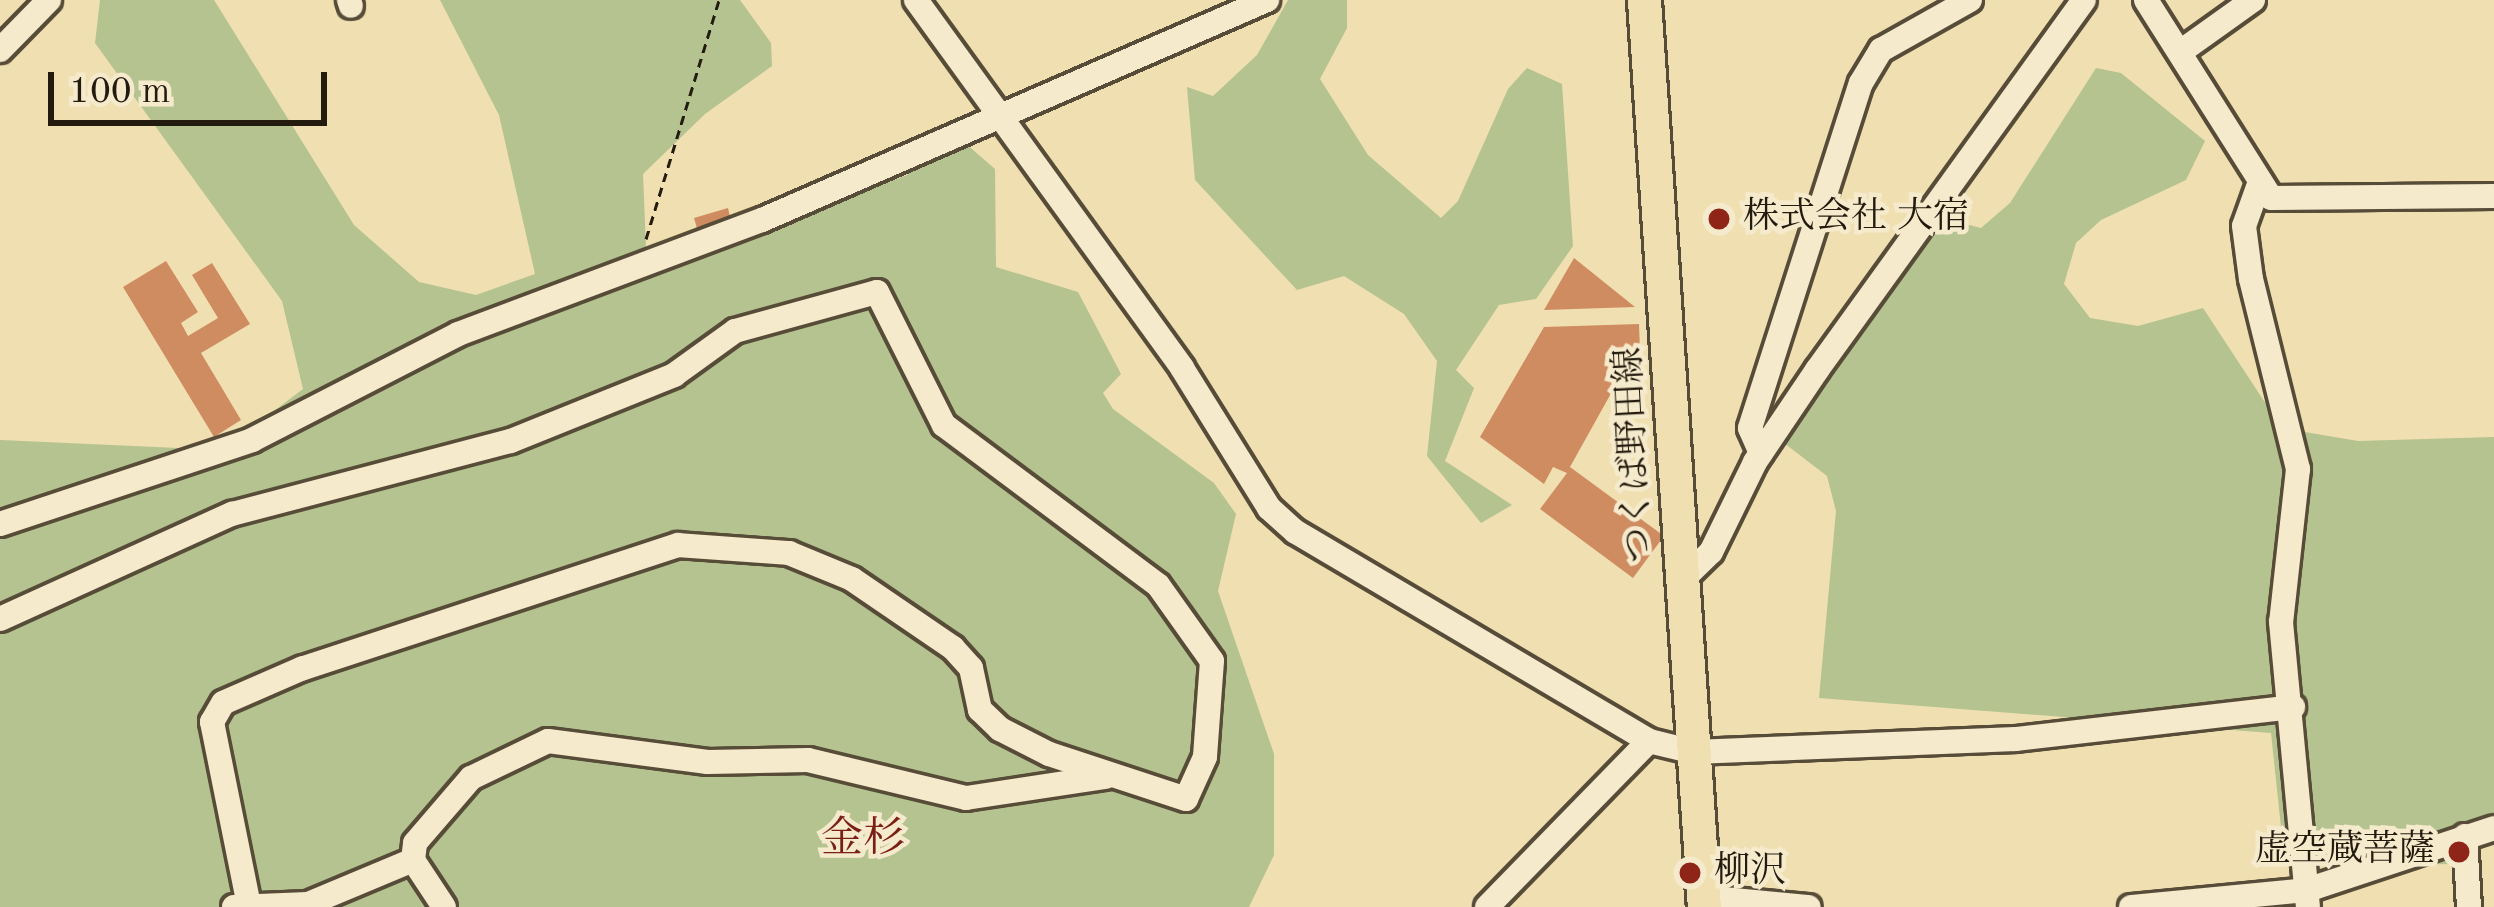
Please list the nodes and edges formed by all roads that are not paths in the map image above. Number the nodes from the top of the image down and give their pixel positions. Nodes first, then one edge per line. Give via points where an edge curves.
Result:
1 (49, 0) edge
2 (916, 0) edge
3 (1267, 0) edge
4 (1644, 0) edge
5 (2084, 0) edge
6 (2146, 0) edge
7 (2253, 0) edge
8 (1958, 3) edge
9 (0, 50) edge
10 (2183, 50) junction
11 (1007, 118) junction
12 (2258, 187) junction
13 (2494, 196) edge
14 (1761, 453) junction
15 (0, 524) edge
16 (1682, 580) junction
17 (0, 620) edge
18 (2293, 707) junction
19 (1649, 741) junction
20 (1694, 752) junction
21 (1108, 776) junction
22 (2494, 828) edge
23 (2465, 836) junction
24 (412, 860) junction
25 (2308, 898) edge
26 (1703, 902) edge
27 (249, 906) edge
28 (232, 907) edge
29 (444, 907) edge
30 (1486, 907) edge
31 (1809, 907) edge
32 (2131, 907) edge
33 (2469, 907) edge

1 - 9 street
2 - 11 street
3 - 11 street
4 - 16 main road, つくば野田線
5 - 14 street
6 - 10 street
7 - 10 street
8 - 14 street via 1881,50 1861,83 1750,428
10 - 12 street
11 - 15 street via 458,334 252,440
11 - 19 street via 1269,508
12 - 13 street via 2293,203
12 - 18 street via 2244,226 2251,279 2298,469 2282,582
14 - 16 street via 1712,552
16 - 20 main road, つくば野田線
17 - 21 street via 232,514 511,441 674,375 735,332 877,292 944,425 1159,585 1206,646 1215,676 1198,784 1186,799
18 - 20 street via 2016,739
18 - 25 street
19 - 20 street
19 - 30 street
20 - 26 main road, つくば野田線
21 - 24 street via 966,798 808,760 692,760 548,741 471,778 415,843
21 - 27 street via 1000,729 980,710 971,668 953,647 852,579 790,553 678,545 304,668 223,704 212,722
22 - 23 street
23 - 25 street
23 - 33 street
24 - 27 street via 340,895
24 - 29 street
25 - 32 street
26 - 31 street
27 - 28 street

